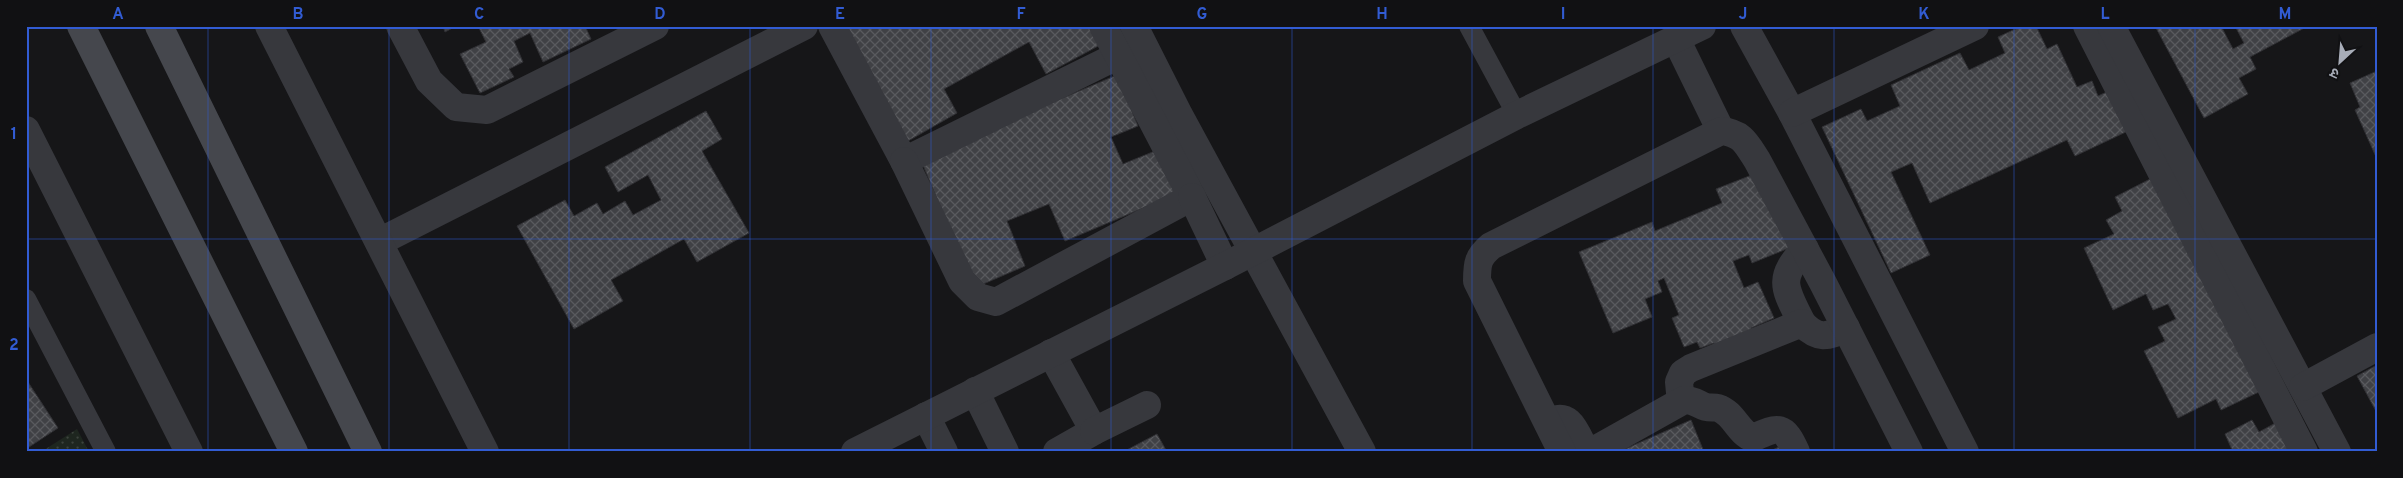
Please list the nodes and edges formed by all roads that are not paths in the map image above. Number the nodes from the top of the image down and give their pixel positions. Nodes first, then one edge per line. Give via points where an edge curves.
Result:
1 (81, 26) edge
2 (159, 26) edge
3 (269, 26) edge
4 (400, 26) edge
5 (656, 26) edge
6 (804, 26) edge
7 (832, 26) edge
8 (1103, 26) edge
9 (1134, 26) edge
10 (1469, 26) edge
11 (1702, 26) edge
12 (1744, 26) edge
13 (1975, 26) edge
14 (2088, 26) edge
15 (2111, 26) edge
16 (1676, 39) junction
17 (1118, 55) junction
18 (1792, 113) junction
19 (1517, 114) junction
20 (26, 130) edge
21 (1721, 131) junction
22 (904, 160) junction
23 (1192, 197) junction
24 (380, 242) junction
25 (1805, 248) junction
26 (1254, 250) junction
27 (1225, 266) junction
28 (26, 299) edge
29 (1802, 323) junction
30 (1846, 328) junction
31 (2377, 347) edge
32 (1051, 353) junction
33 (2303, 387) junction
34 (976, 391) junction
35 (1684, 400) junction
36 (1147, 405) dead end
37 (926, 416) junction
38 (1548, 423) junction
39 (1094, 431) junction
40 (106, 452) edge
41 (189, 452) edge
42 (294, 452) edge
43 (368, 452) edge
44 (485, 452) edge
45 (855, 452) edge
46 (944, 452) edge
47 (1005, 452) edge
48 (1057, 452) edge
49 (1362, 452) edge
50 (1562, 452) edge
51 (1796, 452) edge
52 (1909, 452) edge
53 (1964, 452) edge
54 (2304, 452) edge
55 (2337, 452) edge

1 - 42 main road
2 - 43 main road
3 - 24 street
4 - 5 street via 429,81 456,107 487,110
6 - 24 street
7 - 22 street
8 - 17 street
9 - 26 street
10 - 19 lane
11 - 16 street
12 - 18 street
13 - 18 street
14 - 54 street
15 - 33 street
16 - 19 street
16 - 21 street
17 - 22 street
17 - 23 street
18 - 53 street
19 - 26 street
20 - 41 street
21 - 25 street via 1735,132 1746,143
21 - 38 street via 1491,246 1480,255 1477,281
22 - 23 street via 962,281 978,297 996,302
23 - 27 street
24 - 44 street
25 - 29 street via 1791,264 1786,276 1786,288
25 - 30 street
26 - 27 street
26 - 49 street
27 - 32 street
28 - 40 lane
29 - 30 street via 1819,335 1830,336
29 - 35 street via 1691,368 1679,382
30 - 52 street
31 - 33 street
32 - 34 street
32 - 39 street
33 - 55 street
34 - 37 street
34 - 47 street
35 - 38 street via 1593,451 1584,448 1564,418 1556,417
35 - 51 street via 1707,408 1719,408 1745,435 1753,438 1773,429 1784,431
36 - 39 street
37 - 45 street
37 - 46 street
38 - 50 street
39 - 48 street

